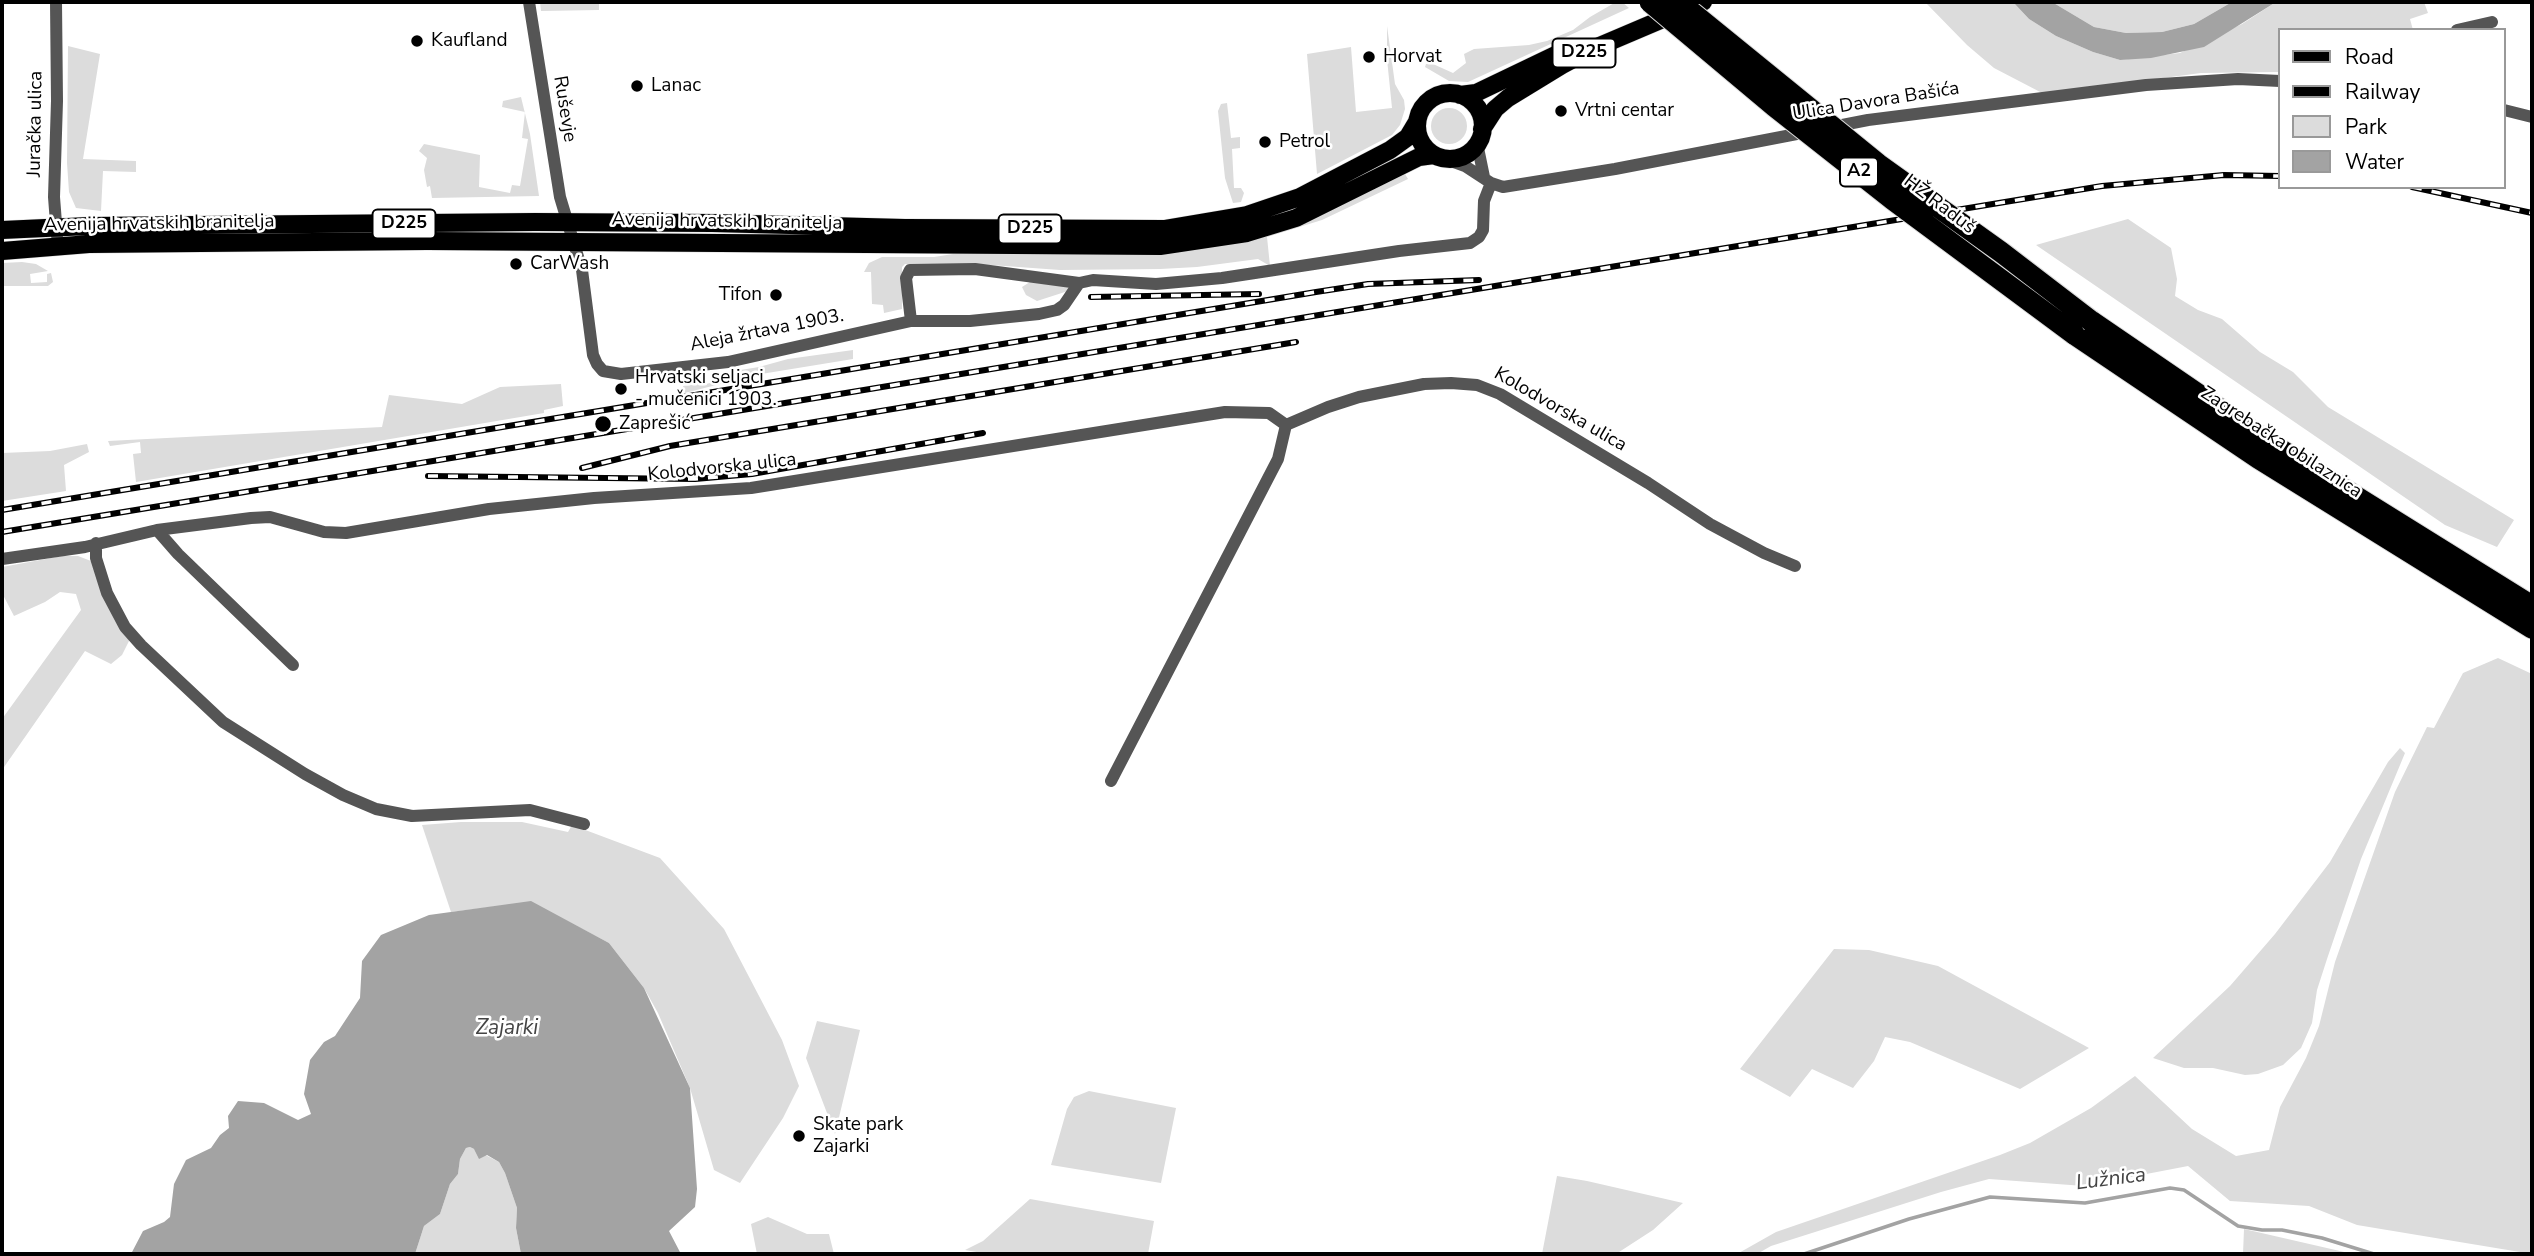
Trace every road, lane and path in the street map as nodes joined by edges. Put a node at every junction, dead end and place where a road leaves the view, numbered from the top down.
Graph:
1 (55, 2) edge
2 (529, 2) edge
3 (1650, 2) edge
4 (1679, 2) edge
5 (1703, 2) edge
6 (2492, 22) dead end
7 (2466, 28) edge
8 (2278, 81) edge
9 (1460, 95) junction
10 (2506, 110) edge
11 (2532, 117) edge
12 (1417, 122) junction
13 (1480, 136) junction
14 (1438, 157) junction
15 (1488, 180) junction
16 (566, 222) junction
17 (56, 227) junction
18 (2, 230) edge
19 (572, 240) junction
20 (58, 246) junction
21 (2, 251) edge
22 (1079, 283) junction
23 (911, 321) junction
24 (2082, 328) junction
25 (1286, 425) junction
26 (157, 530) junction
27 (96, 543) junction
28 (2, 559) edge
29 (1795, 566) dead end
30 (2473, 581) junction
31 (2532, 606) edge
32 (2532, 628) edge
33 (293, 665) dead end
34 (1111, 781) dead end
35 (584, 824) dead end

1 - 17 street, Juračka ulica
2 - 16 street, Ruševje
3 - 24 highway, HŽ Raduš / A2, bridge
4 - 9 main road, D225
4 - 24 highway, HŽ Raduš / A2, bridge
5 - 13 main road, D225
6 - 7 street
8 - 15 street, Ulica Davora Bašića
9 - 12 main road, D225
9 - 13 main road
10 - 11 street
12 - 14 main road
12 - 16 main road, Avenija hrvatskih branitelja / D225
13 - 14 main road, D225
13 - 15 street
14 - 15 street, Ulica Davora Bašića
14 - 19 main road, Avenija hrvatskih branitelja / D225
15 - 22 street
16 - 17 main road, Avenija hrvatskih branitelja / D225
16 - 19 street, Aleja žrtava 1903.
17 - 18 main road, Avenija hrvatskih branitelja / D225
17 - 20 street, Juračka ulica
19 - 20 main road, Avenija hrvatskih branitelja / D225
19 - 23 street, Aleja žrtava 1903.
20 - 21 main road, Avenija hrvatskih branitelja / D225
22 - 23 street, Aleja žrtava 1903.
22 - 23 street
24 - 30 highway, Zagrebačka obilaznica / A2
25 - 26 street, Kolodvorska ulica
25 - 29 street, Kolodvorska ulica
25 - 34 street
26 - 27 street, Kolodvorska ulica
26 - 33 street
27 - 28 street, Kolodvorska ulica
27 - 35 street
30 - 31 highway, A2
30 - 32 highway, A2

